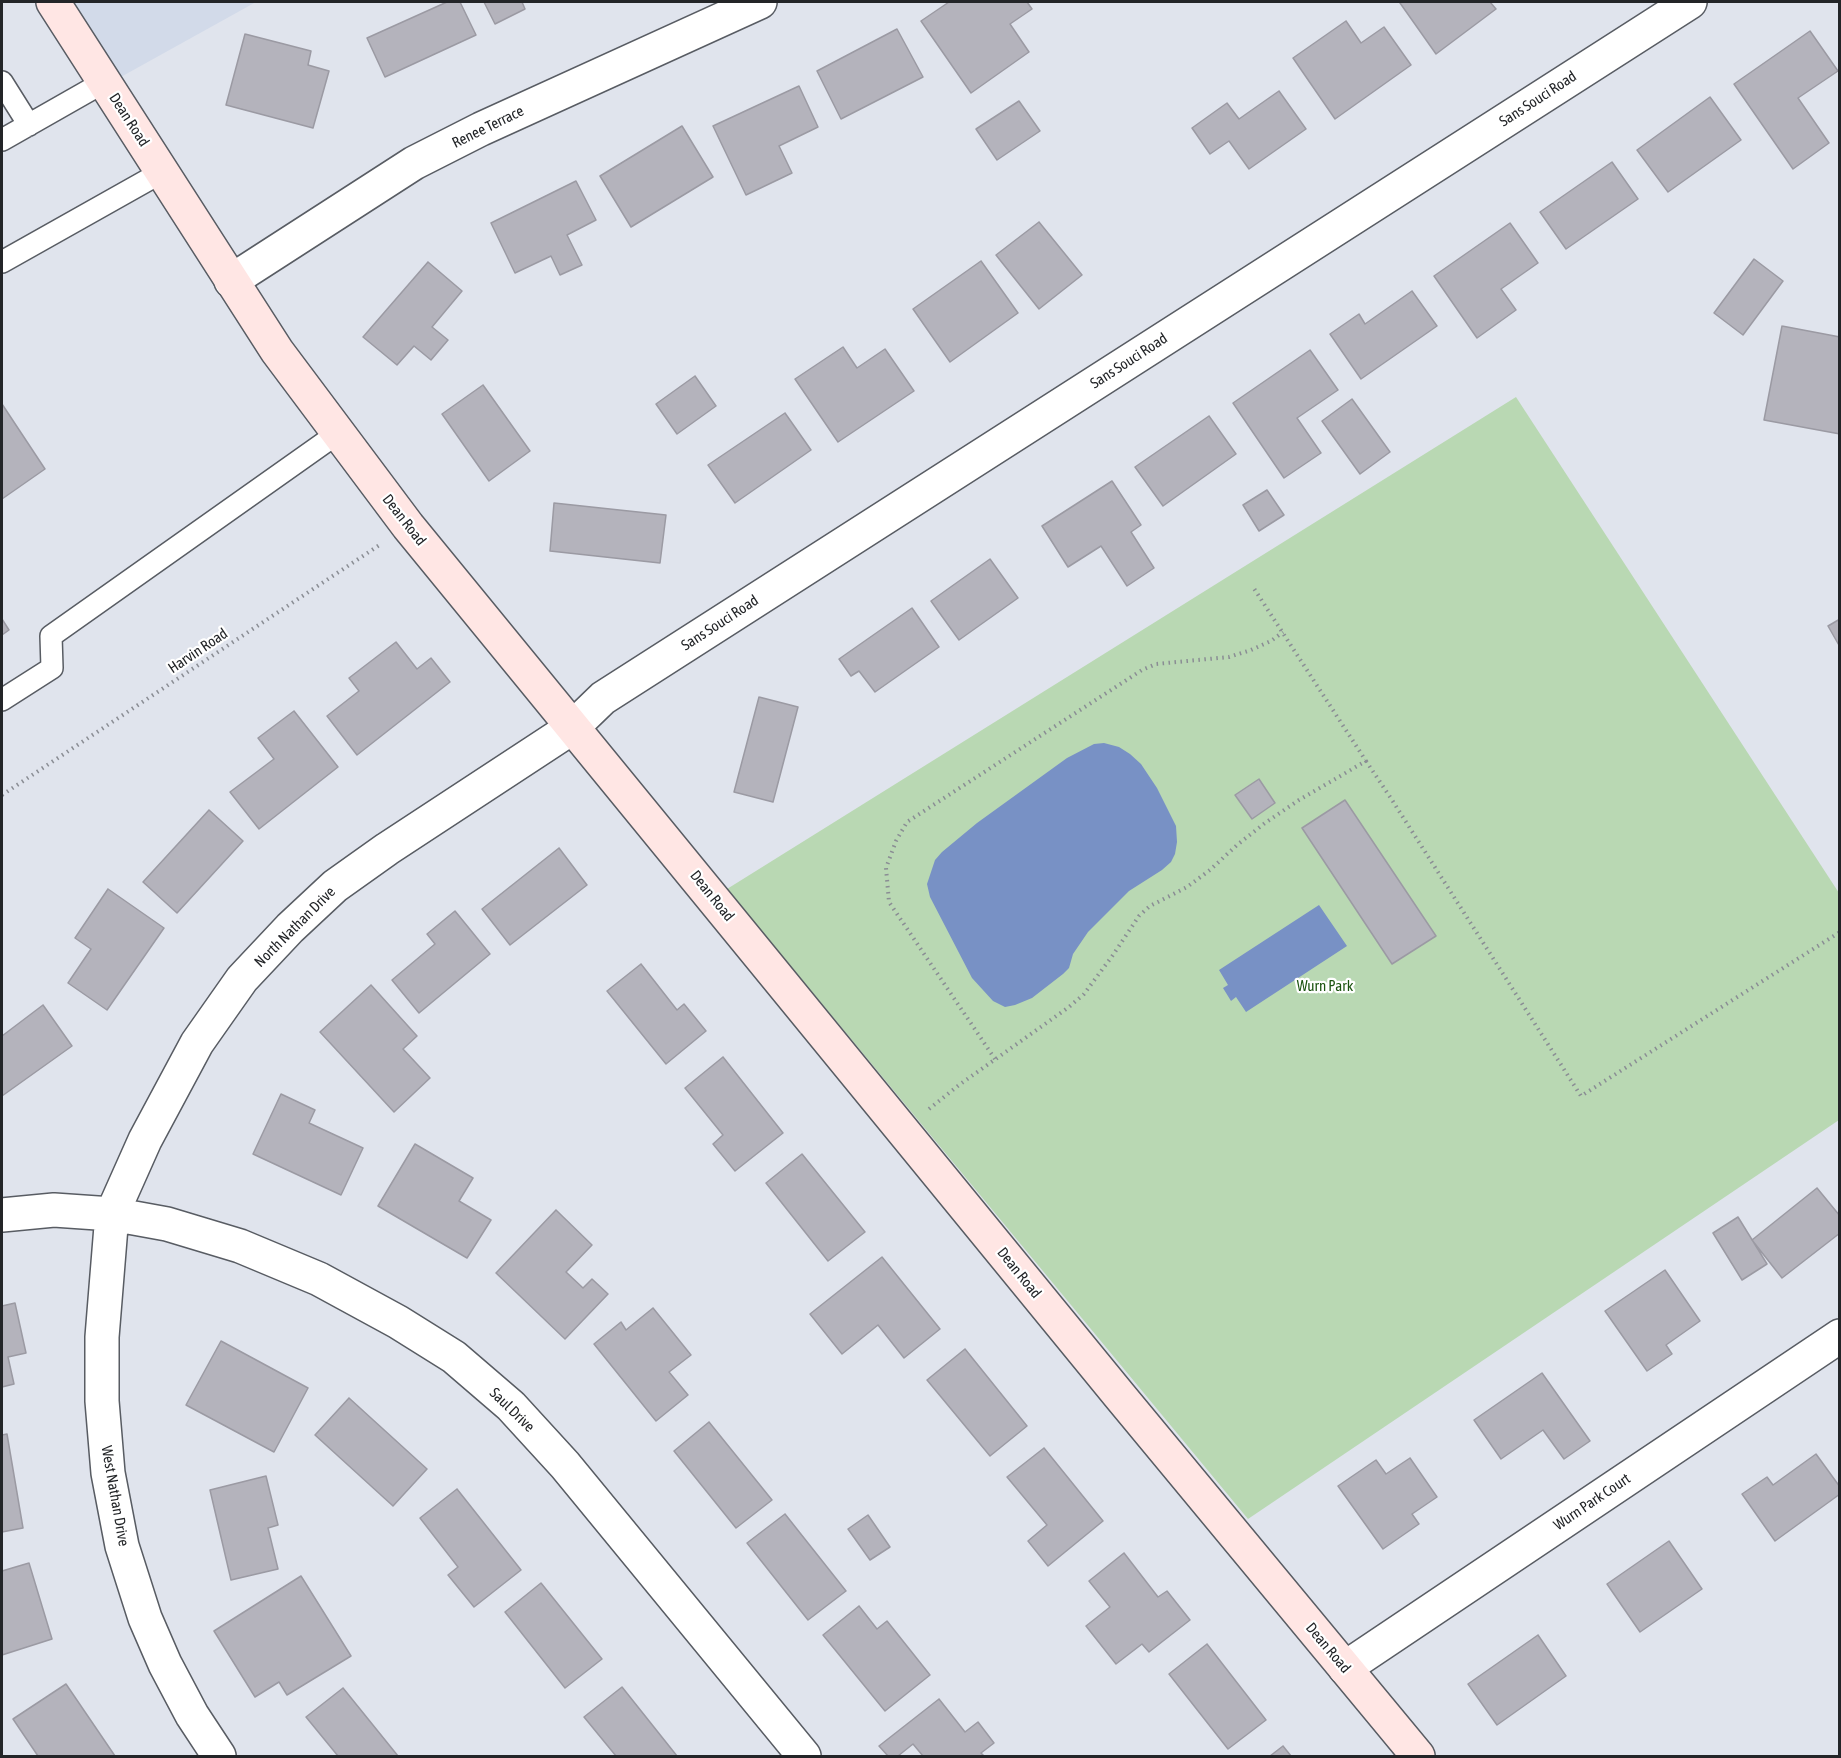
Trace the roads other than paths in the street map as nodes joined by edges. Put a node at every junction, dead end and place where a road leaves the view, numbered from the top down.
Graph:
1 (53, 2) edge
2 (760, 2) edge
3 (1689, 2) edge
4 (2, 82) edge
5 (104, 82) junction
6 (28, 125) junction
7 (2, 141) edge
8 (162, 172) junction
9 (2, 262) edge
10 (231, 281) junction
11 (338, 433) junction
12 (2, 700) edge
13 (573, 727) junction
14 (112, 1214) junction
15 (2, 1215) edge
16 (1839, 1336) edge
17 (1345, 1668) junction
18 (219, 1756) edge
19 (804, 1756) edge
20 (1418, 1756) edge

1 - 5 main road, Dean Road
2 - 10 street, Renee Terrace
3 - 13 street, Sans Souci Road
4 - 6 lane
5 - 6 lane
5 - 8 main road, Dean Road
6 - 7 lane
8 - 9 lane
8 - 10 main road, Dean Road
10 - 11 main road, Dean Road
11 - 12 lane
11 - 13 main road, Dean Road
13 - 14 street, North Nathan Drive
13 - 17 main road, Dean Road
14 - 15 street, Saul Drive
14 - 18 street, West Nathan Drive
14 - 19 street, Saul Drive
16 - 17 street, Wurn Park Court
17 - 20 main road, Dean Road

